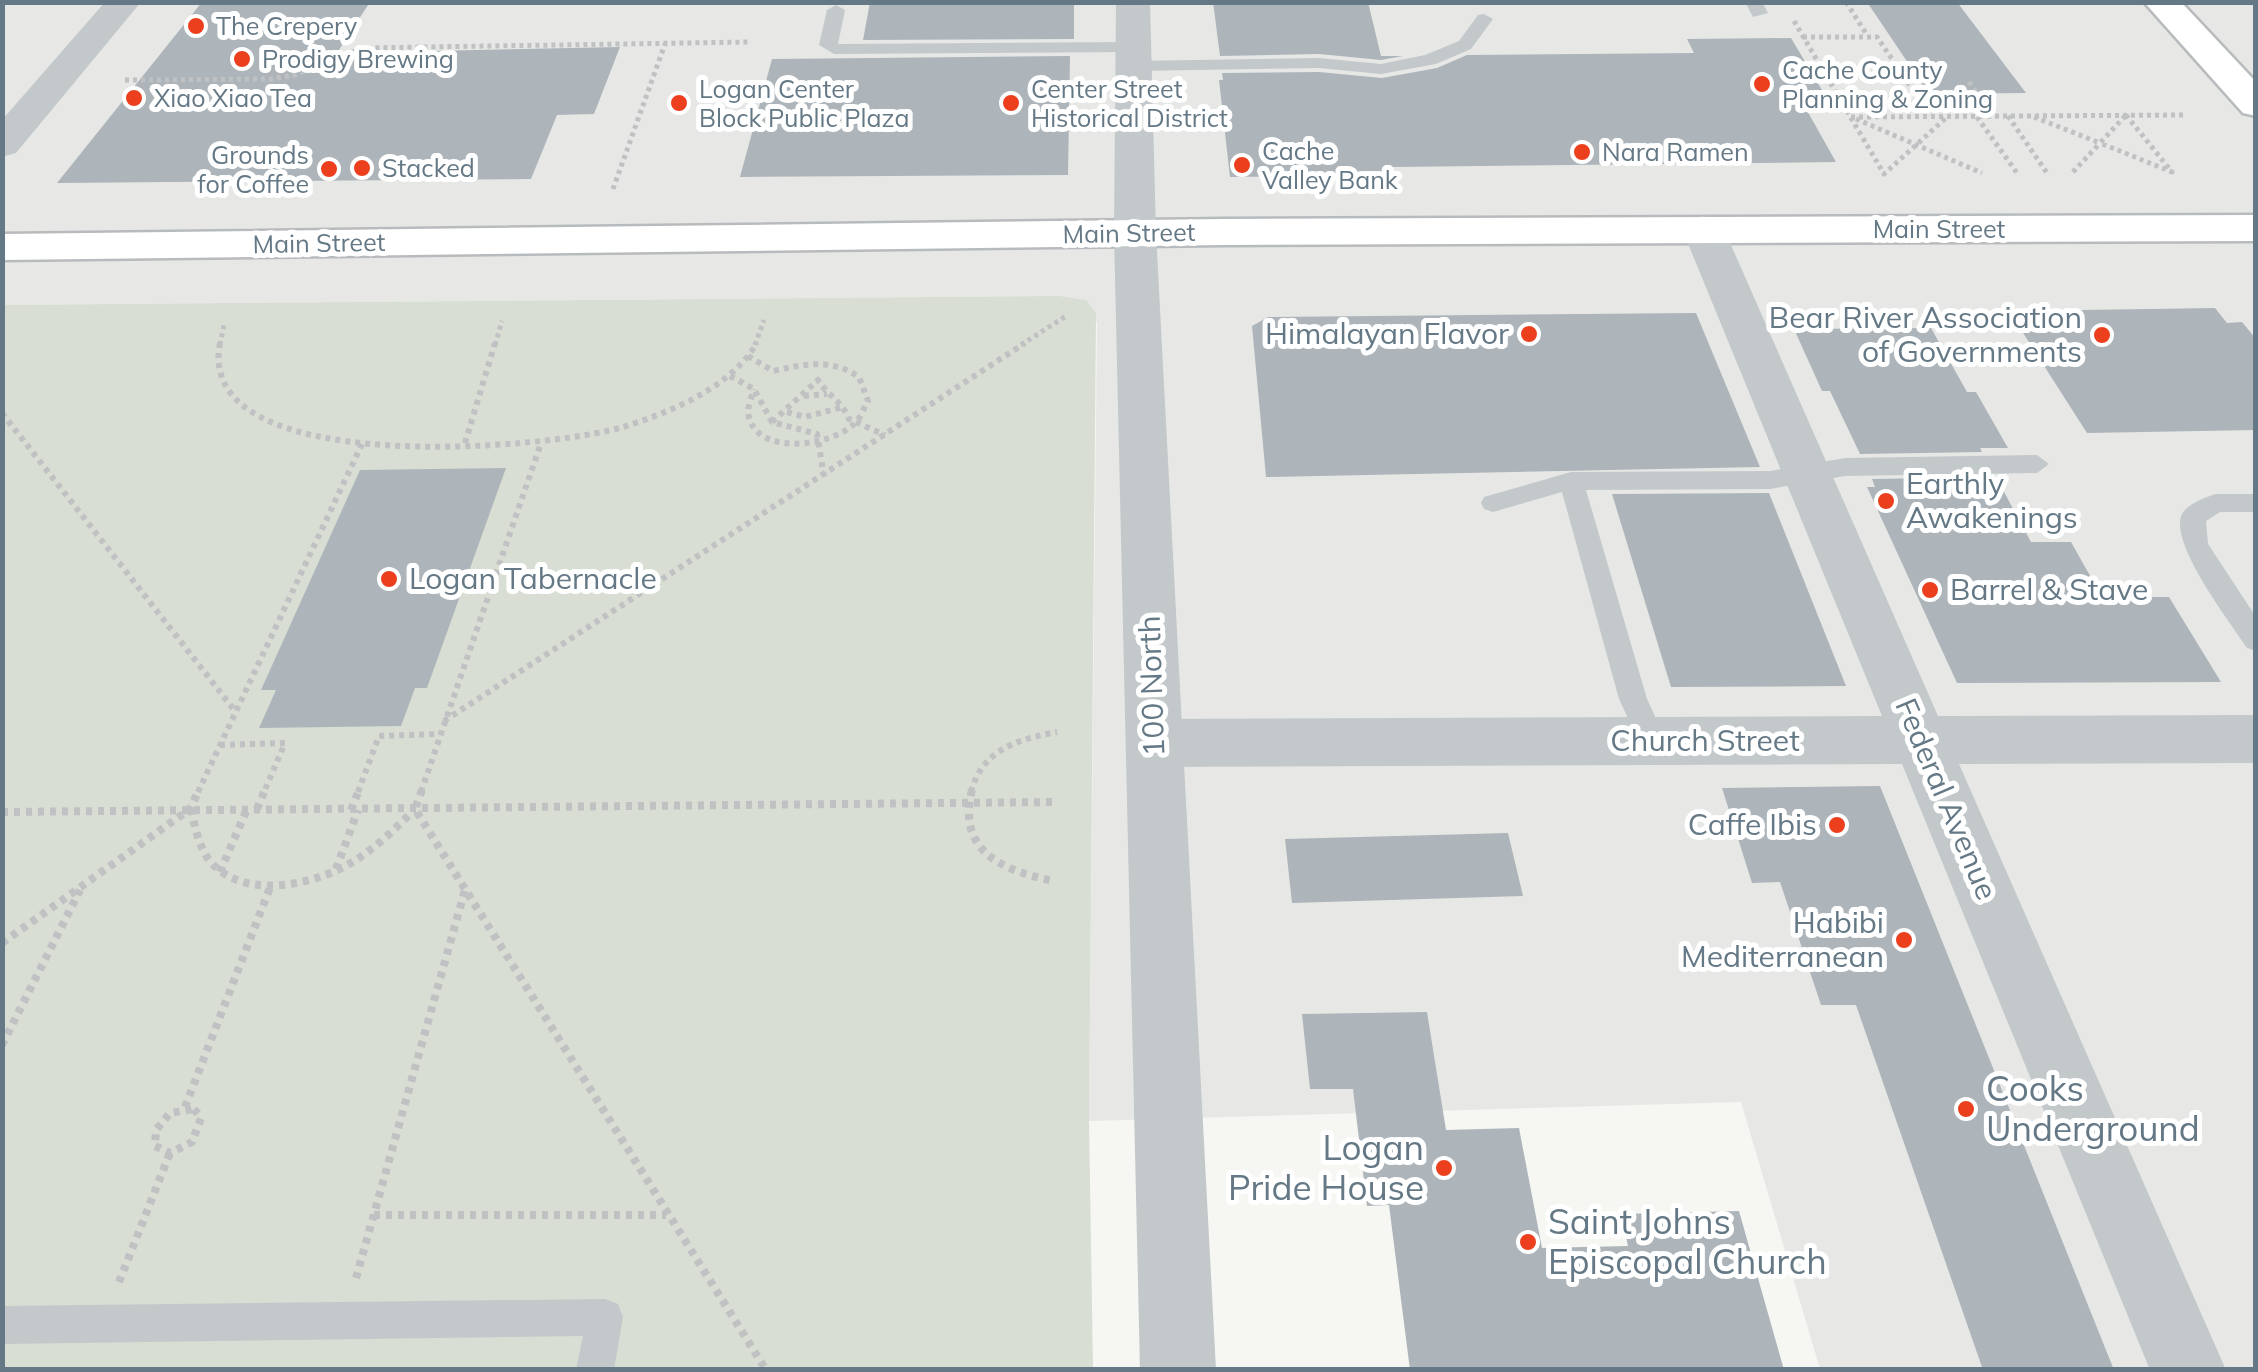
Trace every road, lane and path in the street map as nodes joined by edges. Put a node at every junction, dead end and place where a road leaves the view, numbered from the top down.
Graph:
1 (124, 2) edge
2 (1133, 2) edge
3 (1846, 2) edge
4 (2161, 2) edge
5 (836, 10) dead end
6 (1789, 14) dead end
7 (1484, 19) dead end
8 (1868, 36) junction
9 (1803, 38) junction
10 (750, 42) dead end
11 (665, 44) junction
12 (1133, 56) junction
13 (125, 80) dead end
14 (1969, 82) dead end
15 (2256, 105) edge
16 (2126, 115) junction
17 (2187, 115) dead end
18 (1931, 116) junction
19 (1948, 116) junction
20 (1977, 116) junction
21 (1992, 116) junction
22 (2008, 116) junction
23 (2032, 116) junction
24 (1850, 117) junction
25 (2101, 143) junction
26 (2, 145) edge
27 (1916, 145) junction
28 (2047, 172) dead end
29 (2073, 172) dead end
30 (2017, 173) dead end
31 (1982, 174) dead end
32 (614, 189) dead end
33 (2256, 228) edge
34 (1704, 229) junction
35 (1135, 233) junction
36 (2, 248) edge
37 (1066, 316) dead end
38 (764, 320) dead end
39 (502, 321) dead end
40 (224, 325) dead end
41 (748, 356) junction
42 (730, 376) junction
43 (754, 389) junction
44 (827, 394) junction
45 (802, 396) junction
46 (843, 406) junction
47 (787, 412) junction
48 (2, 413) edge
49 (772, 422) junction
50 (856, 424) junction
51 (886, 435) junction
52 (465, 442) junction
53 (541, 443) junction
54 (819, 443) junction
55 (362, 444) junction
56 (2038, 464) dead end
57 (1807, 472) junction
58 (824, 476) junction
59 (1571, 481) junction
60 (1493, 503) dead end
61 (2256, 503) edge
62 (2256, 640) edge
63 (236, 711) junction
64 (443, 722) junction
65 (1057, 732) dead end
66 (439, 734) junction
67 (2256, 739) edge
68 (1921, 740) junction
69 (1653, 742) junction
70 (1154, 743) junction
71 (220, 745) junction
72 (1054, 802) dead end
73 (966, 804) junction
74 (190, 809) junction
75 (252, 809) junction
76 (354, 810) junction
77 (416, 810) junction
78 (2, 812) edge
79 (336, 869) junction
80 (220, 872) junction
81 (1054, 881) dead end
82 (272, 884) junction
83 (81, 887) junction
84 (466, 889) junction
85 (2, 943) edge
86 (2, 1046) edge
87 (185, 1108) junction
88 (170, 1153) junction
89 (668, 1214) junction
90 (374, 1215) junction
91 (354, 1285) dead end
92 (2, 1325) edge
93 (102, 1326) junction
94 (595, 1370) edge
95 (766, 1370) edge
96 (1178, 1370) edge
97 (2188, 1370) edge

1 - 26 street
2 - 12 street, 100 North
3 - 8 path
4 - 15 highway
5 - 12 lane
6 - 9 path
7 - 12 lane
8 - 9 path
8 - 18 path
9 - 24 path
10 - 11 path
11 - 13 path
11 - 32 path
12 - 35 street, 100 North
14 - 21 path
16 - 17 path
16 - 23 path
16 - 25 path
16 - 25 path
18 - 19 path
18 - 24 path
19 - 20 path
19 - 27 path
20 - 21 path
20 - 30 path
21 - 22 path
22 - 23 path
22 - 28 path
23 - 25 path
24 - 27 path
24 - 27 path
25 - 29 path
27 - 31 path
33 - 34 highway, Main Street
34 - 35 highway, Main Street
34 - 57 street, Federal Avenue
35 - 36 highway, Main Street
35 - 70 street, 100 North
37 - 51 path
38 - 41 path
39 - 52 path
40 - 55 path
41 - 42 path
41 - 50 path
42 - 43 path
42 - 53 path
43 - 49 path
43 - 54 path
44 - 45 path
44 - 45 path
44 - 46 path
45 - 47 path
46 - 47 path
46 - 50 path
47 - 49 path
48 - 63 path
49 - 54 path
50 - 51 path
50 - 54 path
51 - 58 path
52 - 53 path
52 - 55 path
53 - 64 path
54 - 58 path
55 - 63 path
56 - 57 lane
57 - 59 lane
57 - 68 street, Federal Avenue
58 - 64 path
59 - 60 lane
59 - 69 lane
61 - 62 lane
63 - 71 path
64 - 66 path
65 - 73 path
66 - 76 path
66 - 77 path
67 - 68 street, Church Street
68 - 69 street, Church Street
68 - 97 street, Federal Avenue
69 - 70 street, Church Street
70 - 96 street, 100 North
71 - 74 path
71 - 75 path
72 - 73 path
73 - 77 path
73 - 81 path
74 - 75 path
74 - 78 path
74 - 80 path
74 - 83 path
75 - 76 path
75 - 80 path
76 - 77 path
76 - 79 path
77 - 79 path
77 - 84 path
79 - 82 path
80 - 82 path
82 - 87 path
83 - 85 path
83 - 86 path
84 - 89 path
84 - 90 path
87 - 88 path
87 - 88 path
88 - 93 path
89 - 90 path
89 - 95 path
90 - 91 path
92 - 93 lane
93 - 94 lane

